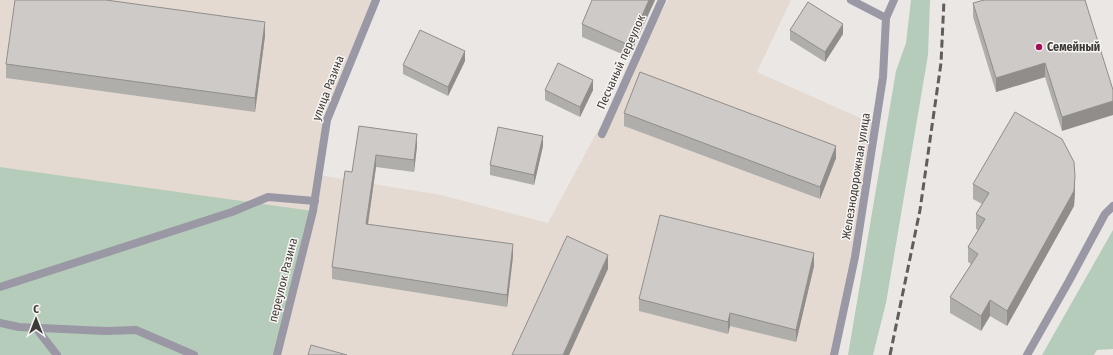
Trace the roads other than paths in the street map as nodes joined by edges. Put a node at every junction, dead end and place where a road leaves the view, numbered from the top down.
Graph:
1 (376, 0) edge
2 (662, 0) edge
3 (851, 0) edge
4 (894, 0) edge
5 (886, 18) junction
6 (602, 134) dead end
7 (314, 201) junction
8 (1113, 206) edge
9 (313, 212) joint
10 (0, 287) edge
11 (0, 323) edge
12 (36, 328) junction
13 (57, 355) edge
14 (194, 355) edge
15 (277, 355) edge
16 (834, 355) edge
17 (1027, 355) edge

1 - 7 street, улица Разина
2 - 6 street, Песчаный переулок
3 - 5 street
4 - 5 street, Железнодорожная улица
5 - 16 street, Железнодорожная улица
7 - 9 street, улица Разина
7 - 10 street
8 - 17 street
9 - 15 street, переулок Разина
11 - 12 street
12 - 13 street
12 - 14 street

